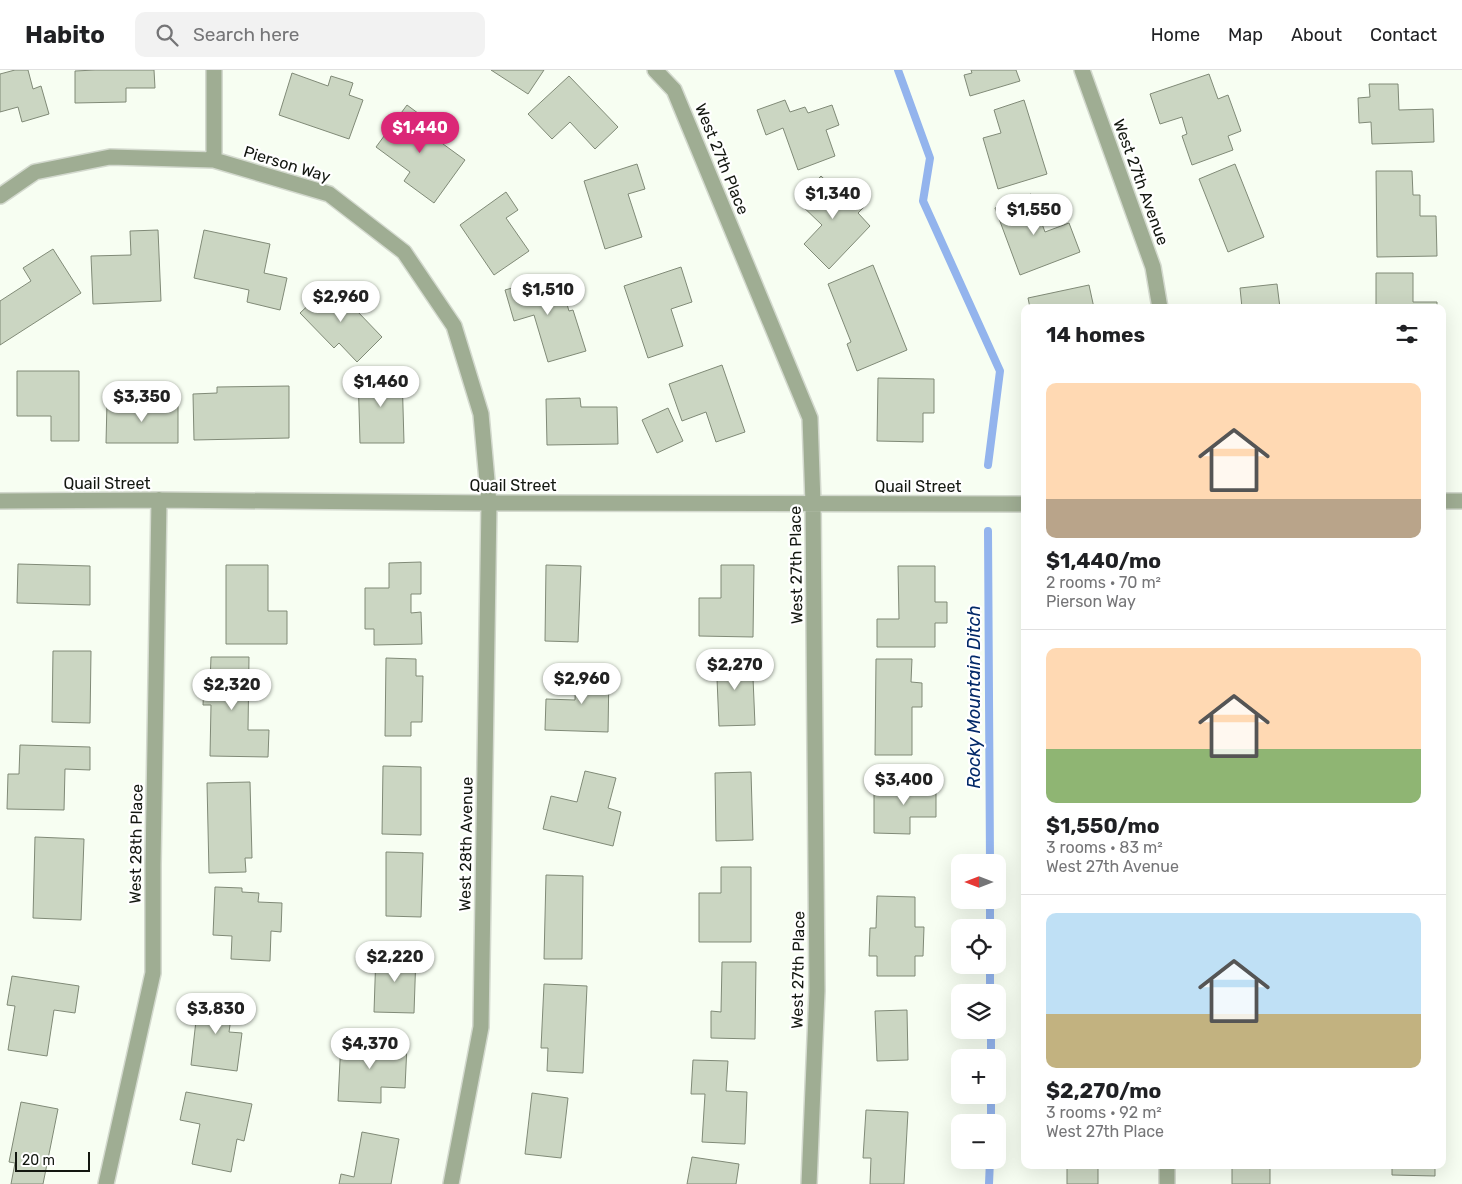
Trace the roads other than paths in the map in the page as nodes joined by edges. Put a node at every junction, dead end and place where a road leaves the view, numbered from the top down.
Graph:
1 (214, 70) edge
2 (655, 70) edge
3 (1082, 70) edge
4 (214, 160) junction
5 (0, 196) edge
6 (1159, 304) edge
7 (159, 500) junction
8 (0, 501) edge
9 (1446, 501) edge
10 (1462, 501) edge
11 (488, 503) junction
12 (813, 503) junction
13 (1021, 504) edge
14 (1167, 1169) edge
15 (106, 1184) edge
16 (451, 1184) edge
17 (809, 1184) edge
18 (1167, 1184) edge

1 - 4 street
2 - 12 street, West 27th Place
3 - 6 street, West 27th Avenue
4 - 5 street, Pierson Way
4 - 11 street, Pierson Way
7 - 8 street, Quail Street
7 - 11 street, Quail Street
7 - 15 street, West 28th Place
9 - 10 street
11 - 12 street, Quail Street
11 - 16 street, West 28th Avenue
12 - 13 street, Quail Street
12 - 17 street, West 27th Place
14 - 18 street

